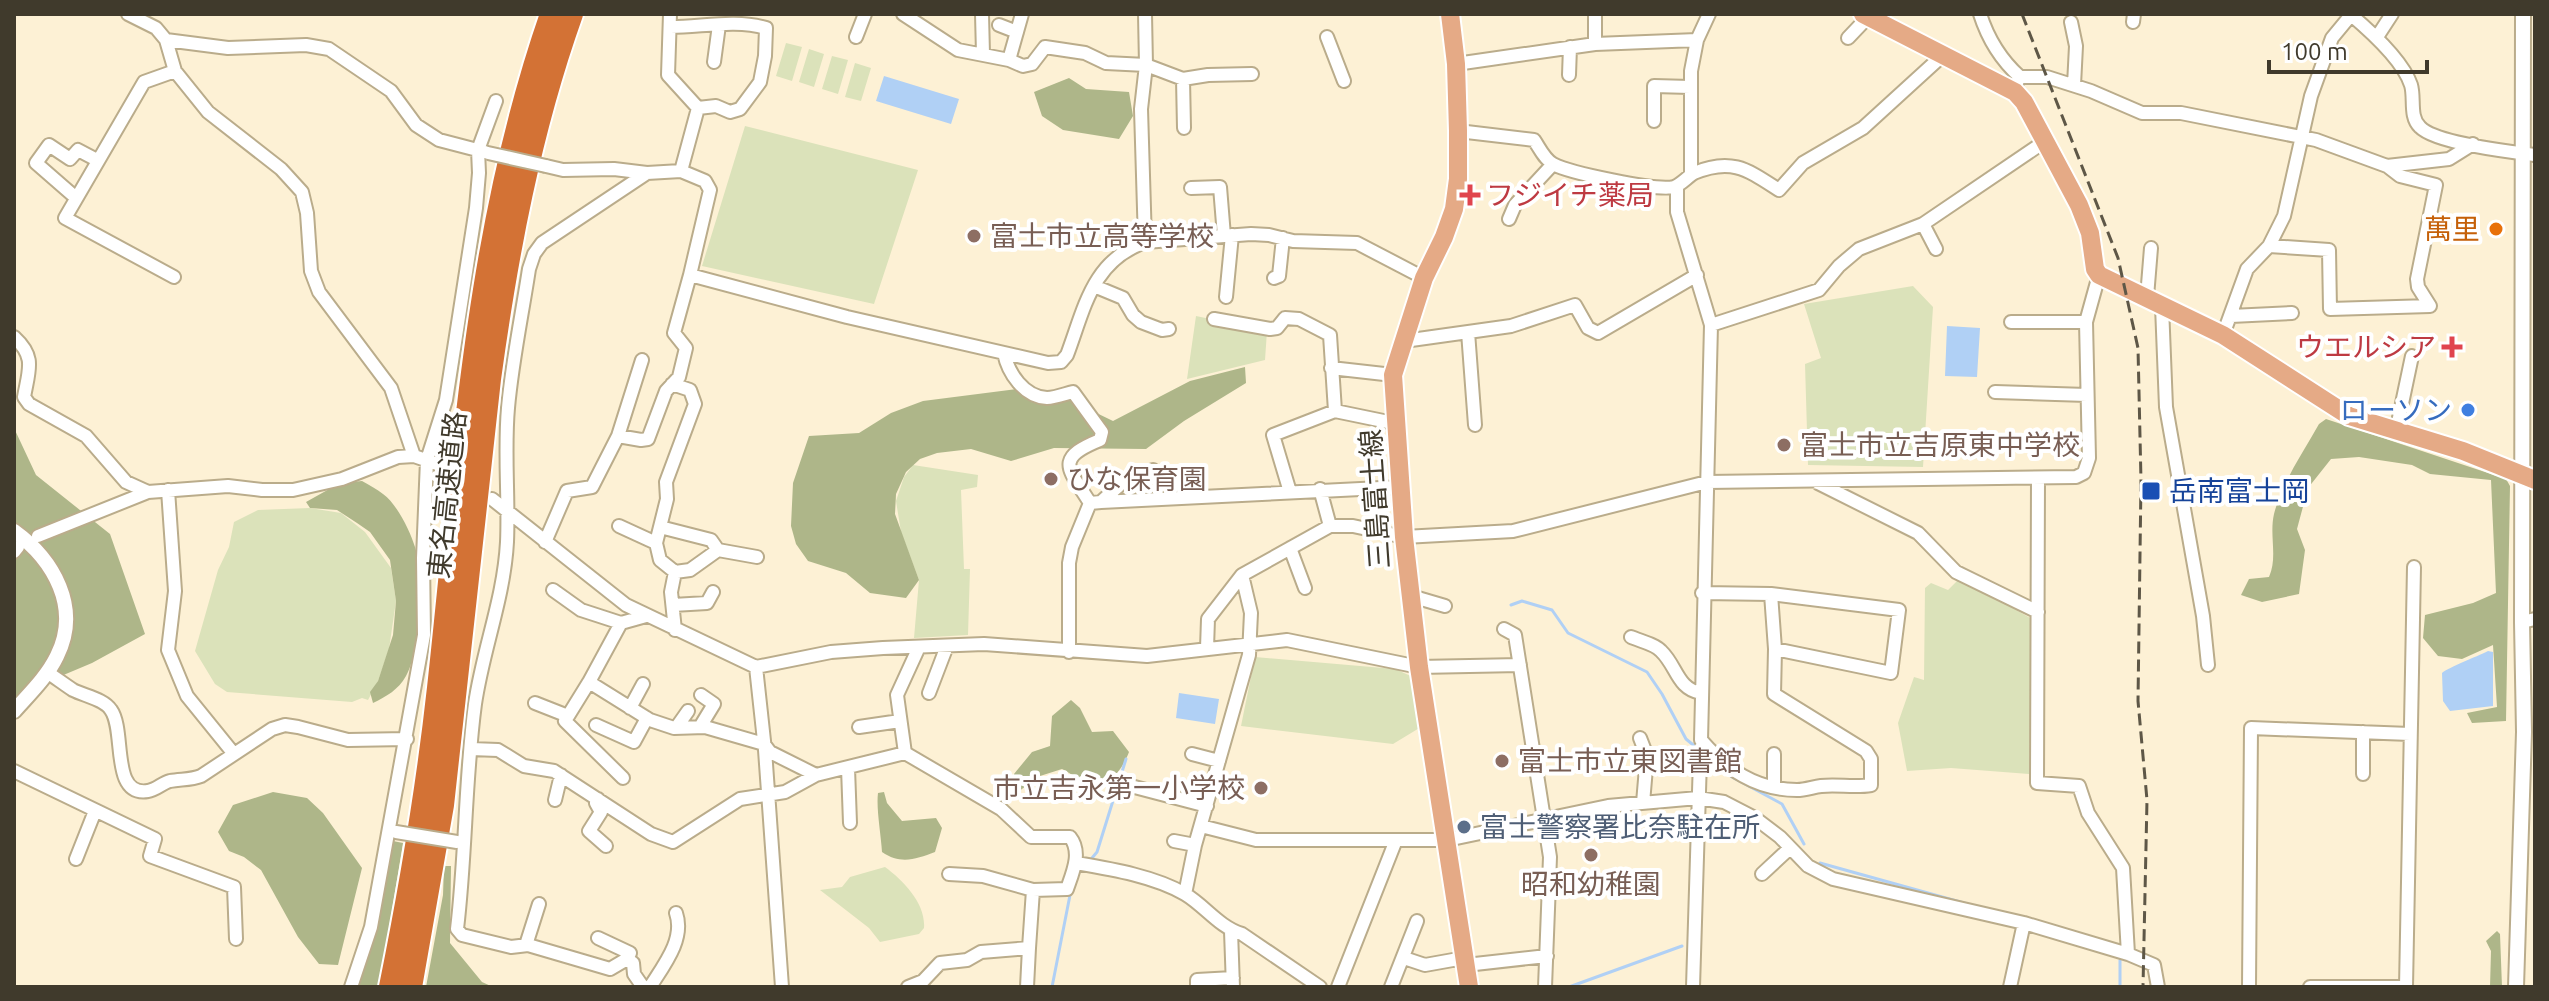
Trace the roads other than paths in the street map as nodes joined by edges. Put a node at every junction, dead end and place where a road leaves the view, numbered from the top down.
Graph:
1 (128, 14) edge
2 (551, 14) edge
3 (572, 14) edge
4 (865, 14) edge
5 (903, 14) edge
6 (982, 14) edge
7 (1022, 14) edge
8 (1145, 14) edge
9 (1450, 14) edge
10 (1595, 14) edge
11 (1709, 14) edge
12 (1981, 14) edge
13 (2351, 14) edge
14 (2392, 14) edge
15 (2523, 14) edge
16 (1866, 15) edge
17 (670, 21) edge
18 (2071, 22) dead end
19 (719, 25) junction
20 (999, 25) dead end
21 (1017, 32) junction
22 (856, 37) dead end
23 (1327, 37) dead end
24 (2377, 37) junction
25 (1848, 38) dead end
26 (166, 40) junction
27 (1697, 40) junction
28 (1595, 44) junction
29 (550, 46) junction
30 (1570, 47) junction
31 (983, 54) junction
32 (1942, 56) junction
33 (1009, 60) junction
34 (714, 62) dead end
35 (1456, 64) junction
36 (1146, 65) junction
37 (175, 71) junction
38 (1252, 74) dead end
39 (1569, 75) dead end
40 (1183, 79) junction
41 (1344, 81) dead end
42 (2016, 84) junction
43 (2074, 85) junction
44 (1690, 87) junction
45 (496, 101) dead end
46 (698, 108) junction
47 (1654, 121) dead end
48 (1184, 128) dead end
49 (1458, 131) junction
50 (2302, 137) junction
51 (2044, 142) junction
52 (2473, 144) junction
53 (483, 151) junction
54 (2529, 154) edge
55 (97, 160) junction
56 (1553, 164) junction
57 (2387, 166) junction
58 (681, 171) junction
59 (647, 173) junction
60 (1691, 174) junction
61 (1677, 186) junction
62 (1191, 188) dead end
63 (75, 197) junction
64 (1509, 219) dead end
65 (1923, 224) junction
66 (1228, 236) junction
67 (1283, 238) junction
68 (1145, 242) junction
69 (2269, 246) junction
70 (2151, 248) dead end
71 (1936, 249) dead end
72 (690, 275) junction
73 (1697, 275) junction
74 (2099, 275) junction
75 (174, 277) dead end
76 (1274, 278) dead end
77 (1424, 278) junction
78 (1094, 286) junction
79 (1226, 297) dead end
80 (2154, 302) junction
81 (2292, 313) dead end
82 (2231, 316) junction
83 (1214, 319) dead end
84 (2011, 322) dead end
85 (2086, 322) junction
86 (1711, 325) junction
87 (1169, 329) dead end
88 (1468, 332) junction
89 (2223, 335) junction
90 (14, 337) edge
91 (1404, 341) junction
92 (1004, 353) junction
93 (2412, 356) dead end
94 (642, 360) dead end
95 (1331, 368) junction
96 (1393, 375) junction
97 (672, 384) junction
98 (1995, 392) dead end
99 (2087, 395) junction
100 (1335, 411) junction
101 (1398, 424) junction
102 (1475, 425) dead end
103 (2396, 432) junction
104 (618, 436) junction
105 (414, 456) junction
106 (427, 460) junction
107 (446, 467) dead end
108 (1153, 470) dead end
109 (2038, 478) junction
110 (2529, 478) edge
111 (1815, 481) junction
112 (1707, 482) junction
113 (1401, 487) junction
114 (1320, 489) junction
115 (168, 490) junction
116 (148, 492) junction
117 (1290, 492) junction
118 (492, 499) dead end
119 (1096, 502) junction
120 (507, 509) junction
121 (619, 526) dead end
122 (1330, 526) junction
123 (660, 527) junction
124 (14, 531) edge
125 (38, 536) dead end
126 (1404, 537) junction
127 (545, 542) junction
128 (656, 543) junction
129 (1290, 548) junction
130 (718, 550) junction
131 (757, 557) dead end
132 (2414, 567) dead end
133 (675, 572) junction
134 (1242, 575) junction
135 (1305, 588) dead end
136 (553, 590) dead end
137 (713, 592) dead end
138 (1702, 593) junction
139 (1771, 594) junction
140 (1411, 596) junction
141 (673, 605) junction
142 (1445, 606) dead end
143 (2038, 612) junction
144 (646, 616) junction
145 (2528, 620) edge
146 (621, 623) junction
147 (1504, 629) dead end
148 (675, 630) junction
149 (1631, 637) dead end
150 (1250, 643) junction
151 (947, 646) junction
152 (919, 647) junction
153 (1207, 648) junction
154 (1775, 649) junction
155 (1069, 652) junction
156 (1520, 665) junction
157 (2208, 665) dead end
158 (756, 667) junction
159 (1419, 667) junction
160 (47, 672) junction
161 (589, 682) junction
162 (643, 684) dead end
163 (929, 693) dead end
164 (1701, 693) junction
165 (701, 695) dead end
166 (535, 703) dead end
167 (630, 708) junction
168 (14, 711) edge
169 (688, 711) dead end
170 (568, 716) junction
171 (647, 718) junction
172 (900, 721) junction
173 (596, 725) dead end
174 (700, 727) junction
175 (859, 727) dead end
176 (676, 728) junction
177 (2363, 732) junction
178 (2410, 734) junction
179 (1640, 738) dead end
180 (407, 739) junction
181 (764, 744) junction
182 (471, 749) junction
183 (905, 753) junction
184 (234, 754) junction
185 (1192, 754) dead end
186 (1774, 754) dead end
187 (1700, 759) dead end
188 (1219, 761) junction
189 (848, 768) junction
190 (14, 771) edge
191 (2363, 774) dead end
192 (561, 775) junction
193 (816, 775) junction
194 (623, 778) dead end
195 (1123, 784) dead end
196 (1774, 787) junction
197 (767, 796) junction
198 (1698, 798) junction
199 (598, 799) junction
200 (555, 800) dead end
201 (1643, 803) junction
202 (1207, 806) junction
203 (95, 811) junction
204 (1543, 818) junction
205 (850, 823) dead end
206 (1201, 826) junction
207 (393, 832) junction
208 (1396, 840) junction
209 (1447, 840) junction
210 (1174, 841) dead end
211 (460, 842) junction
212 (1195, 845) junction
213 (606, 846) dead end
214 (1790, 848) junction
215 (76, 859) dead end
216 (1084, 865) junction
217 (949, 874) dead end
218 (1762, 874) dead end
219 (1033, 890) junction
220 (1185, 894) junction
221 (539, 904) dead end
222 (676, 913) dead end
223 (1417, 921) dead end
224 (2024, 923) junction
225 (1231, 931) junction
226 (598, 938) dead end
227 (236, 939) dead end
228 (526, 945) junction
229 (1029, 948) junction
230 (2128, 954) junction
231 (1547, 956) junction
232 (1404, 958) junction
233 (627, 959) junction
234 (1465, 962) junction
235 (1233, 983) edge
236 (351, 987) edge
237 (390, 987) edge
238 (411, 987) edge
239 (643, 987) edge
240 (650, 987) edge
241 (782, 987) edge
242 (908, 987) edge
243 (1027, 987) edge
244 (1197, 987) edge
245 (1320, 987) edge
246 (1338, 987) edge
247 (1391, 987) edge
248 (1469, 987) edge
249 (1545, 987) edge
250 (1693, 987) edge
251 (2010, 987) edge
252 (2158, 987) edge
253 (2249, 987) edge
254 (2310, 987) edge
255 (2406, 987) edge
256 (2516, 987) edge

1 - 26 street
2 - 29 highway, 東名高速道路
3 - 29 highway, 東名高速道路
4 - 22 street
5 - 31 street
6 - 31 street
7 - 21 street
8 - 36 street
9 - 35 main road, 三島富士線
10 - 28 street
11 - 27 street
12 - 42 street
13 - 24 street
13 - 50 street
14 - 24 street
15 - 54 street
16 - 25 street
16 - 32 main road
17 - 19 street
17 - 46 street
18 - 43 street
19 - 34 street
19 - 46 street
20 - 21 street
21 - 33 street
23 - 41 street
24 - 52 street
26 - 37 street
26 - 53 street
27 - 28 street
27 - 44 street
28 - 30 street
29 - 237 highway, 東名高速道路
29 - 238 highway, 東名高速道路
30 - 35 street
30 - 39 street
31 - 33 street
32 - 42 main road
32 - 60 street
33 - 36 street
35 - 49 main road, 三島富士線
36 - 40 street
36 - 68 street
37 - 55 street
37 - 105 street
38 - 40 street
40 - 48 street
42 - 43 street
42 - 51 main road
43 - 50 street
44 - 47 street
44 - 60 street
45 - 53 street
46 - 58 street
49 - 56 street
49 - 77 main road, 三島富士線
50 - 57 street
50 - 69 street
51 - 65 street
51 - 74 main road
52 - 54 street
52 - 57 street
53 - 59 street, bridge
53 - 106 street
54 - 110 street
55 - 63 street
55 - 63 street
56 - 61 street
56 - 64 street
57 - 69 street
58 - 59 street
58 - 72 street
59 - 120 street
60 - 61 street
61 - 73 street
62 - 66 street
63 - 75 street
65 - 71 street
65 - 86 street
66 - 67 street
66 - 68 street
66 - 79 street
67 - 76 street
67 - 77 street
68 - 78 street
69 - 82 street
70 - 80 street
72 - 92 street
72 - 97 street
73 - 86 street
73 - 88 street
74 - 80 main road
74 - 85 street
77 - 91 main road, 三島富士線
78 - 87 street
78 - 92 street
80 - 89 main road
80 - 157 street
81 - 82 street
82 - 89 street
83 - 95 street
84 - 85 street
85 - 99 street
86 - 112 street
88 - 91 street
88 - 102 street
89 - 103 main road
90 - 116 street
91 - 96 main road, 三島富士線
92 - 119 street
93 - 103 street
94 - 104 street
95 - 96 street
95 - 100 street
96 - 101 main road, 三島富士線
97 - 104 street
97 - 123 street
98 - 99 street
99 - 109 street
100 - 101 street
100 - 117 street
101 - 113 main road, 三島富士線
103 - 110 main road
104 - 127 street
105 - 106 street
105 - 115 street
106 - 107 street
106 - 180 street
108 - 119 street
109 - 111 street
109 - 143 street
110 - 145 street
111 - 112 street
111 - 143 street
112 - 126 street
112 - 138 street
113 - 114 street
113 - 126 main road, 三島富士線
114 - 117 street
114 - 122 street
115 - 116 street
115 - 184 street
116 - 125 street
117 - 119 street
118 - 120 street
119 - 155 street
120 - 127 street
120 - 182 street
121 - 128 street
122 - 126 street
122 - 129 street
123 - 128 street
123 - 130 street
124 - 160 street
126 - 140 main road, 三島富士線
127 - 144 street
128 - 133 street
129 - 134 street
129 - 135 street
130 - 131 street
130 - 133 street
132 - 178 street
133 - 141 street
134 - 150 street
134 - 153 street
136 - 146 street
137 - 141 street
138 - 139 street
138 - 164 street
139 - 154 street
139 - 154 street
140 - 142 street
140 - 159 main road, 三島富士線
141 - 148 street
143 - 230 street
144 - 146 street
144 - 148 street
145 - 256 street
146 - 161 street
147 - 156 street
148 - 158 street
149 - 164 street
150 - 153 street
150 - 159 street
150 - 188 street
151 - 152 street
151 - 155 street
151 - 163 street
152 - 158 street
152 - 172 street
153 - 155 street
154 - 196 street
156 - 159 street
156 - 204 street
158 - 181 street
159 - 209 main road, 三島富士線
160 - 168 street
160 - 184 street
161 - 167 street
161 - 170 street
162 - 167 street
164 - 196 street
165 - 174 street
166 - 170 street
167 - 171 street
169 - 176 street
170 - 194 street
171 - 173 street
171 - 176 street
172 - 175 street
172 - 183 street
174 - 176 street
174 - 181 street
177 - 178 street
177 - 191 street
177 - 253 street
178 - 255 street
179 - 201 street
180 - 184 street
180 - 207 street
181 - 193 street
181 - 197 street
182 - 192 street
182 - 211 street
183 - 189 street
183 - 216 street
185 - 188 street
186 - 196 street
187 - 198 street
188 - 202 street
189 - 193 street
189 - 205 street
190 - 203 street
192 - 199 street
192 - 200 street
193 - 197 street
195 - 202 street
197 - 199 street
197 - 241 street
198 - 201 street
198 - 214 street
198 - 250 street
199 - 213 street
201 - 204 street
202 - 206 street
203 - 215 street
203 - 227 street
204 - 209 street
204 - 231 street
206 - 208 street
206 - 212 street
207 - 211 street, bridge
207 - 236 street
208 - 209 street
208 - 246 street
209 - 234 main road, 三島富士線
210 - 212 street
211 - 228 street
212 - 220 street
214 - 218 street
214 - 224 street
216 - 219 street
216 - 220 street
217 - 219 street
219 - 229 street
220 - 225 street
221 - 228 street
222 - 240 street
223 - 232 street
224 - 230 street
224 - 251 street
225 - 235 street
225 - 245 street
226 - 233 street
228 - 233 street
229 - 242 street
229 - 243 street
230 - 252 street
231 - 234 street
231 - 249 street
232 - 234 street
232 - 247 street
233 - 239 street
234 - 248 main road, 三島富士線
235 - 244 street
254 - 255 street

